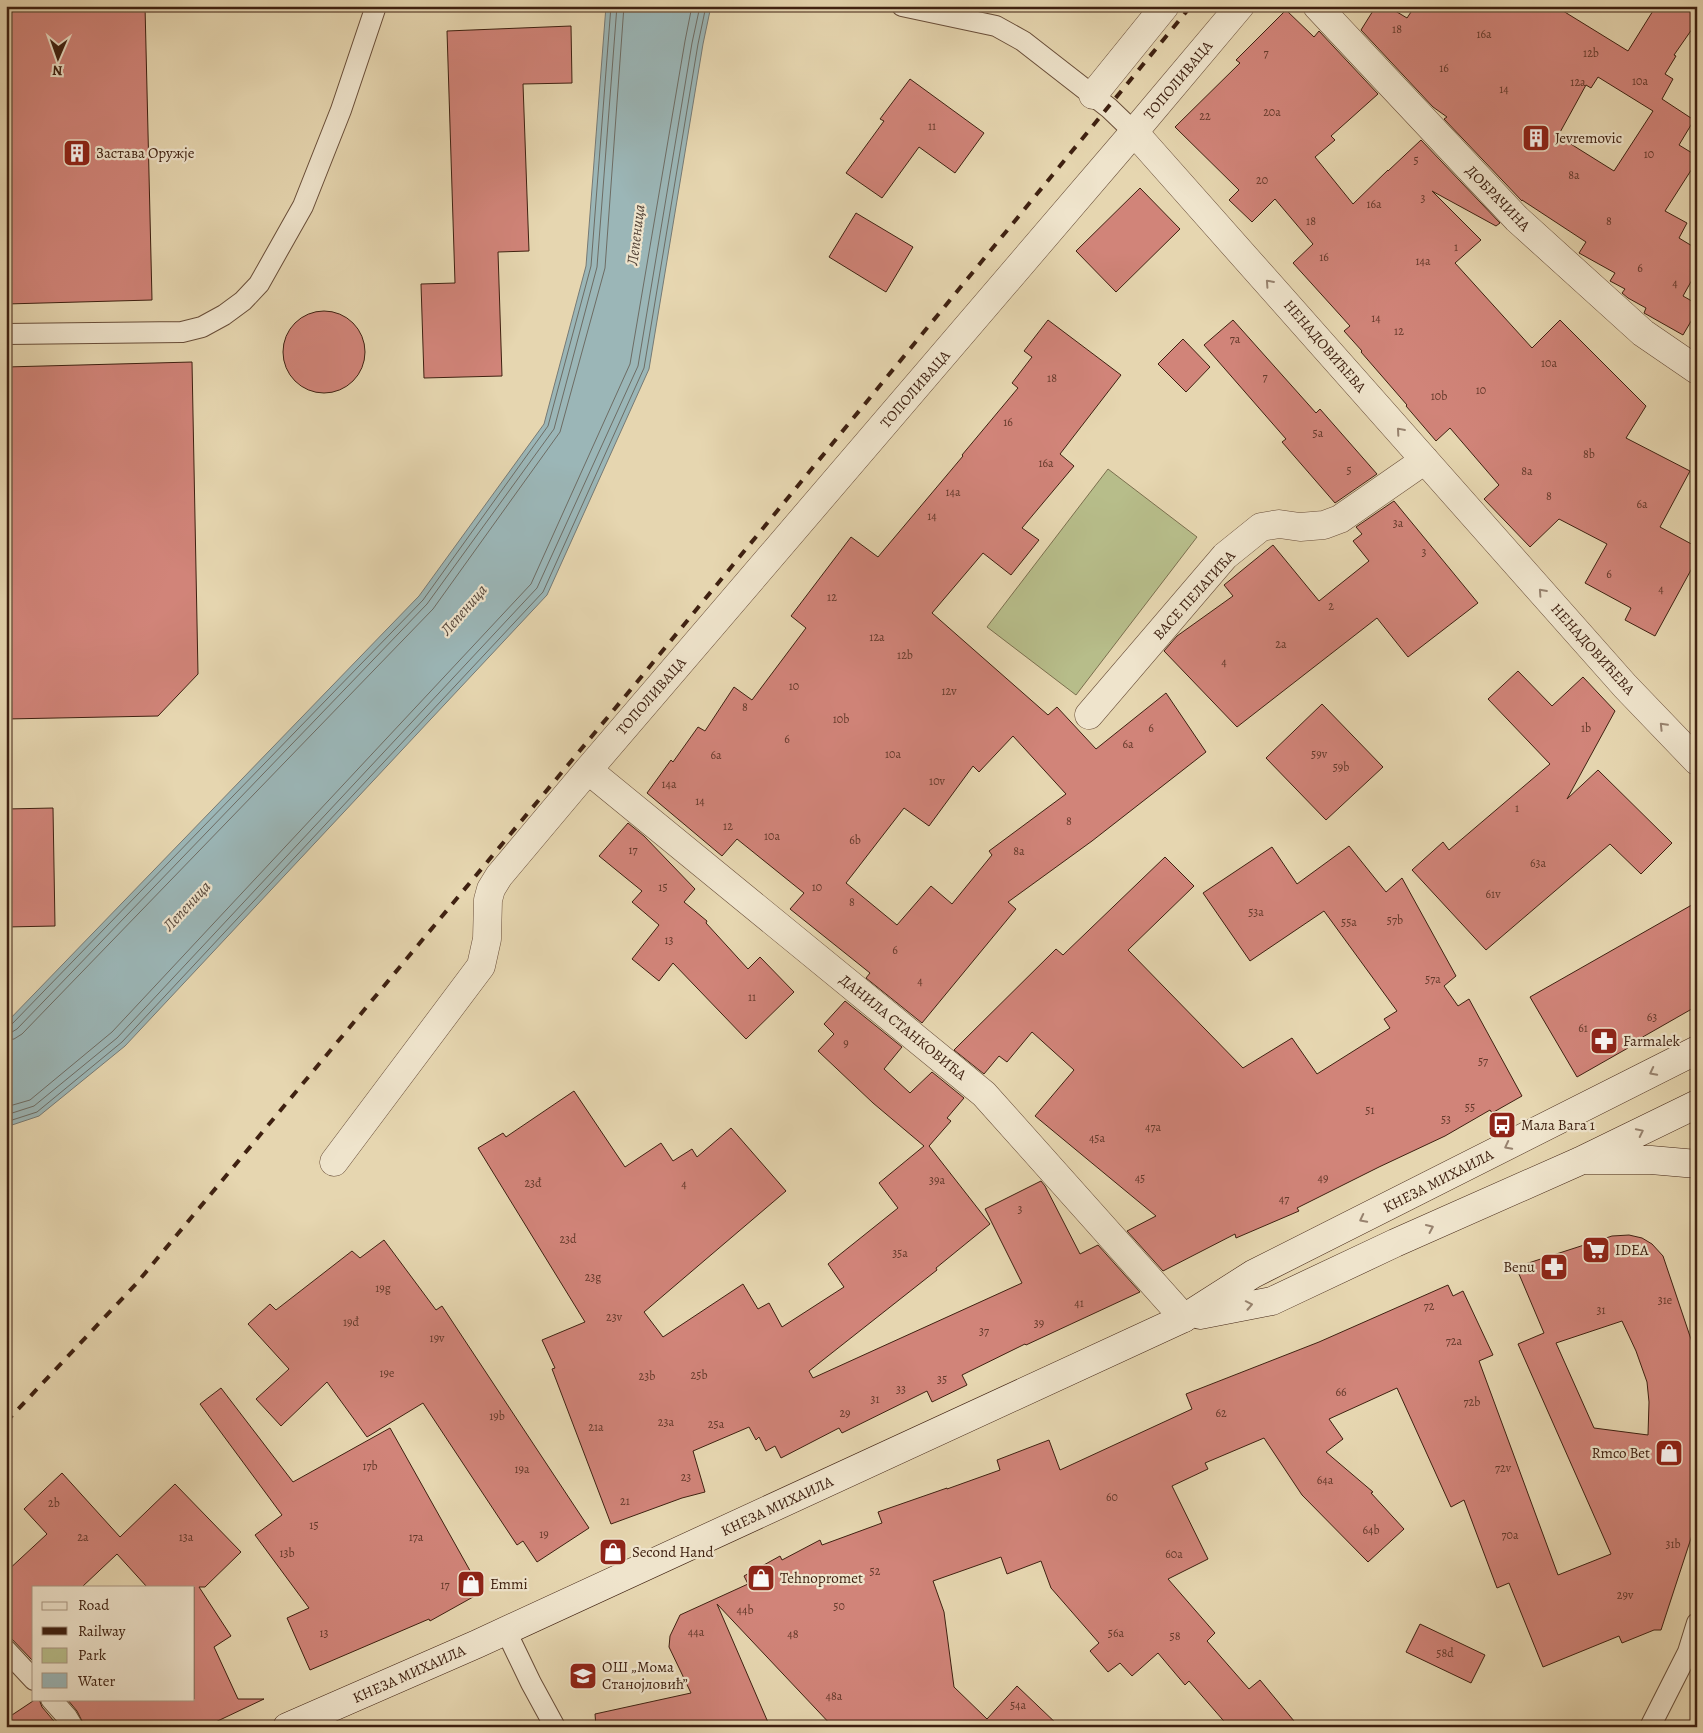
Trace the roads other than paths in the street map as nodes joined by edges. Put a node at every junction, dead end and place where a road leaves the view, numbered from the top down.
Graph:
1 (376, 6) edge
2 (902, 6) edge
3 (1165, 6) edge
4 (1240, 6) edge
5 (1317, 6) edge
6 (1093, 95) junction
7 (1134, 132) junction
8 (6, 334) edge
9 (1697, 370) edge
10 (1424, 460) junction
11 (1089, 714) dead end
12 (1697, 761) edge
13 (588, 770) junction
14 (1697, 1050) edge
15 (1697, 1104) edge
16 (1580, 1160) junction
17 (334, 1162) dead end
18 (1697, 1164) edge
19 (1184, 1318) junction
20 (1697, 1623) edge
21 (506, 1631) junction
22 (6, 1650) edge
23 (32, 1678) edge
24 (52, 1700) edge
25 (74, 1727) edge
26 (287, 1727) edge
27 (555, 1727) edge
28 (1650, 1727) edge

1 - 8 lane
2 - 6 lane, НЕНАДОВИЋЕВА
3 - 6 street
4 - 7 street, ТОПОЛИВАЦА
5 - 9 street, ДОБРАЧИНА
6 - 7 lane, НЕНАДОВИЋЕВА
10 -> 7 street, НЕНАДОВИЋЕВА
7 - 13 street, ТОПОЛИВАЦА
10 - 11 street, ВАСЕ ПЕЛАГИЋА
12 -> 10 street, НЕНАДОВИЋЕВА
13 - 17 street, ТОПОЛИВАЦА
13 - 19 street, ДАНИЛА СТАНКОВИЋА
14 -> 19 street, КНЕЗА МИХАИЛА
16 -> 15 street, КНЕЗА МИХАИЛА
16 - 18 street
19 -> 16 street, КНЕЗА МИХАИЛА
19 - 21 street, КНЕЗА МИХАИЛА
20 - 28 lane
21 - 26 street, КНЕЗА МИХАИЛА
21 - 27 lane
22 - 23 lane
24 - 25 lane

